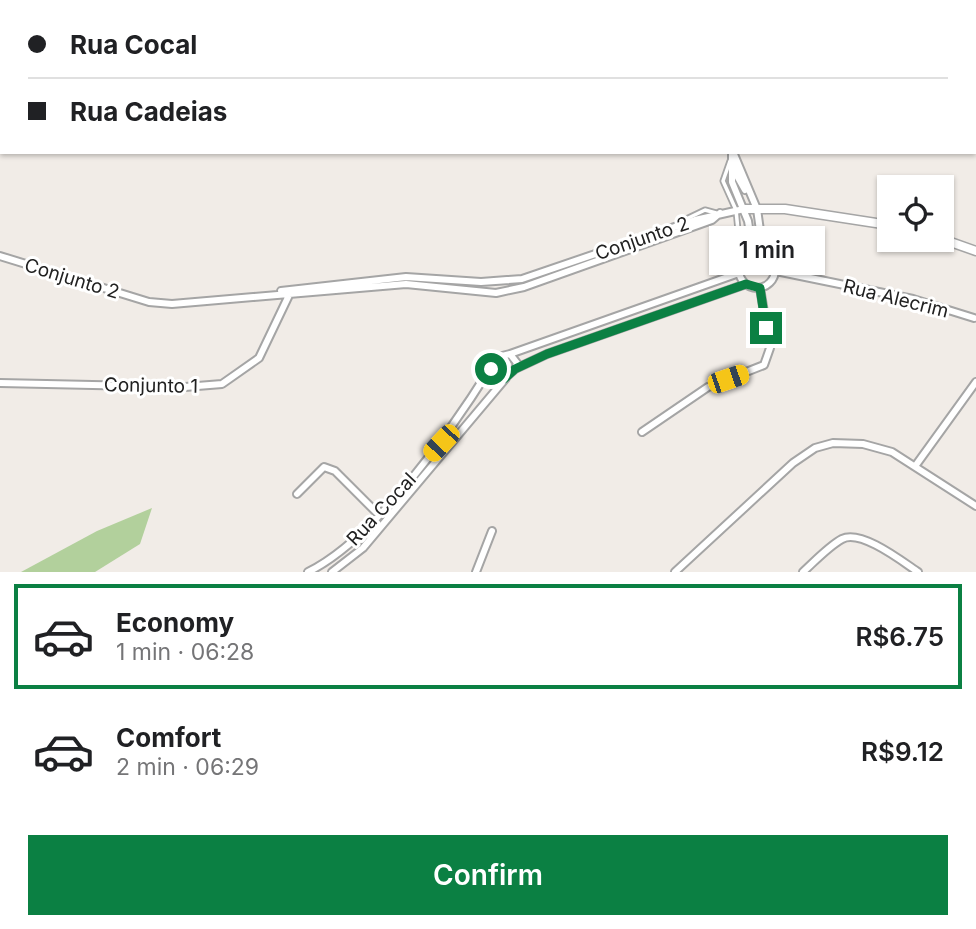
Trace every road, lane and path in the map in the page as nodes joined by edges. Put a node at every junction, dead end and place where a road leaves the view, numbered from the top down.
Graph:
1 (733, 155) edge
2 (740, 209) junction
3 (757, 209) junction
4 (877, 223) edge
5 (954, 243) edge
6 (976, 251) edge
7 (753, 252) junction
8 (763, 252) junction
9 (0, 256) edge
10 (741, 261) junction
11 (776, 271) junction
12 (739, 273) junction
13 (406, 280) junction
14 (535, 280) junction
15 (746, 284) junction
16 (760, 288) junction
17 (291, 291) junction
18 (974, 318) dead end
19 (510, 354) junction
20 (492, 366) junction
21 (515, 369) junction
22 (506, 378) junction
23 (976, 382) edge
24 (0, 383) edge
25 (642, 432) dead end
26 (916, 466) junction
27 (297, 494) dead end
28 (976, 506) edge
29 (378, 514) junction
30 (492, 531) dead end
31 (308, 572) edge
32 (332, 572) edge
33 (476, 572) edge
34 (675, 572) edge
35 (803, 572) edge
36 (918, 572) edge

1 - 2 street
1 - 3 street
2 - 3 street
2 - 7 street
2 - 10 lane
2 - 14 street, Conjunto 2
3 - 4 street
3 - 8 street
5 - 6 street
7 - 8 street
7 - 10 street
8 - 11 street
9 - 17 street, Conjunto 2
10 - 12 street
11 - 16 street
11 - 18 street, Rua Alecrim
12 - 15 street
12 - 19 street
13 - 14 street, Conjunto 2
13 - 14 street, Conjunto 2
13 - 17 street, Conjunto 2
15 - 16 street
15 - 21 street
16 - 25 street
17 - 24 street, Conjunto 1
19 - 20 street
19 - 21 street
20 - 22 street
20 - 29 street, Rua Cocal
21 - 22 street
22 - 32 street, Rua Cocal
23 - 26 street
26 - 28 street
26 - 34 street
27 - 29 street
29 - 31 street, Rua Cocal
30 - 33 street
35 - 36 street

